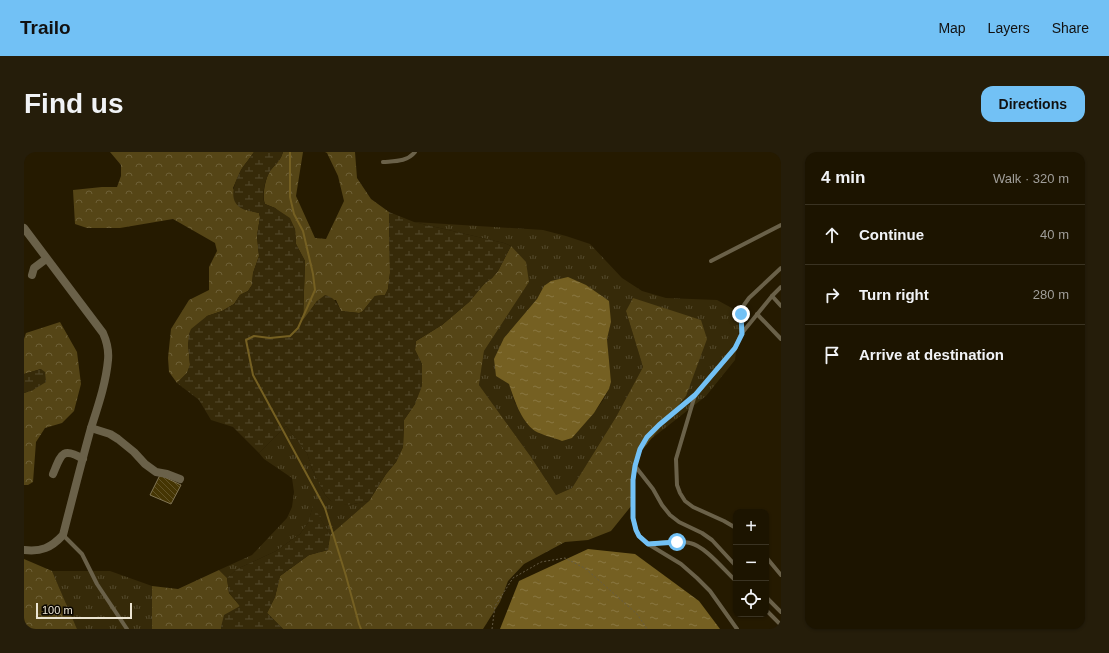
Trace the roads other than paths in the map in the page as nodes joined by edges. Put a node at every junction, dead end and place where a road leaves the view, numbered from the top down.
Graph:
1 (415, 152) edge
2 (383, 162) dead end
3 (781, 225) edge
4 (24, 228) edge
5 (46, 258) junction
6 (711, 261) dead end
7 (781, 268) edge
8 (32, 275) dead end
9 (781, 287) edge
10 (772, 296) junction
11 (781, 306) edge
12 (757, 314) junction
13 (742, 334) junction
14 (781, 339) edge
15 (695, 395) junction
16 (92, 428) junction
17 (83, 459) junction
18 (635, 466) junction
19 (53, 474) dead end
20 (180, 479) dead end
21 (733, 526) edge
22 (63, 535) junction
23 (648, 544) junction
24 (24, 550) edge
25 (769, 561) edge
26 (733, 563) edge
27 (781, 575) edge
28 (733, 578) edge
29 (769, 600) edge
30 (781, 612) edge
31 (769, 613) edge
32 (781, 625) edge
33 (127, 629) edge
34 (737, 629) edge

1 - 2 lane
3 - 6 lane
4 - 5 street
5 - 8 street
5 - 16 street
7 - 13 lane
9 - 10 lane
10 - 11 lane
10 - 12 lane
12 - 13 lane
12 - 14 lane
13 - 15 lane
15 - 18 lane
15 - 21 lane
16 - 17 street
16 - 20 street
17 - 19 street
17 - 22 street
18 - 23 lane
18 - 26 lane
22 - 24 street
22 - 33 lane
23 - 28 lane
23 - 34 lane
25 - 27 lane
29 - 30 lane
31 - 32 lane

